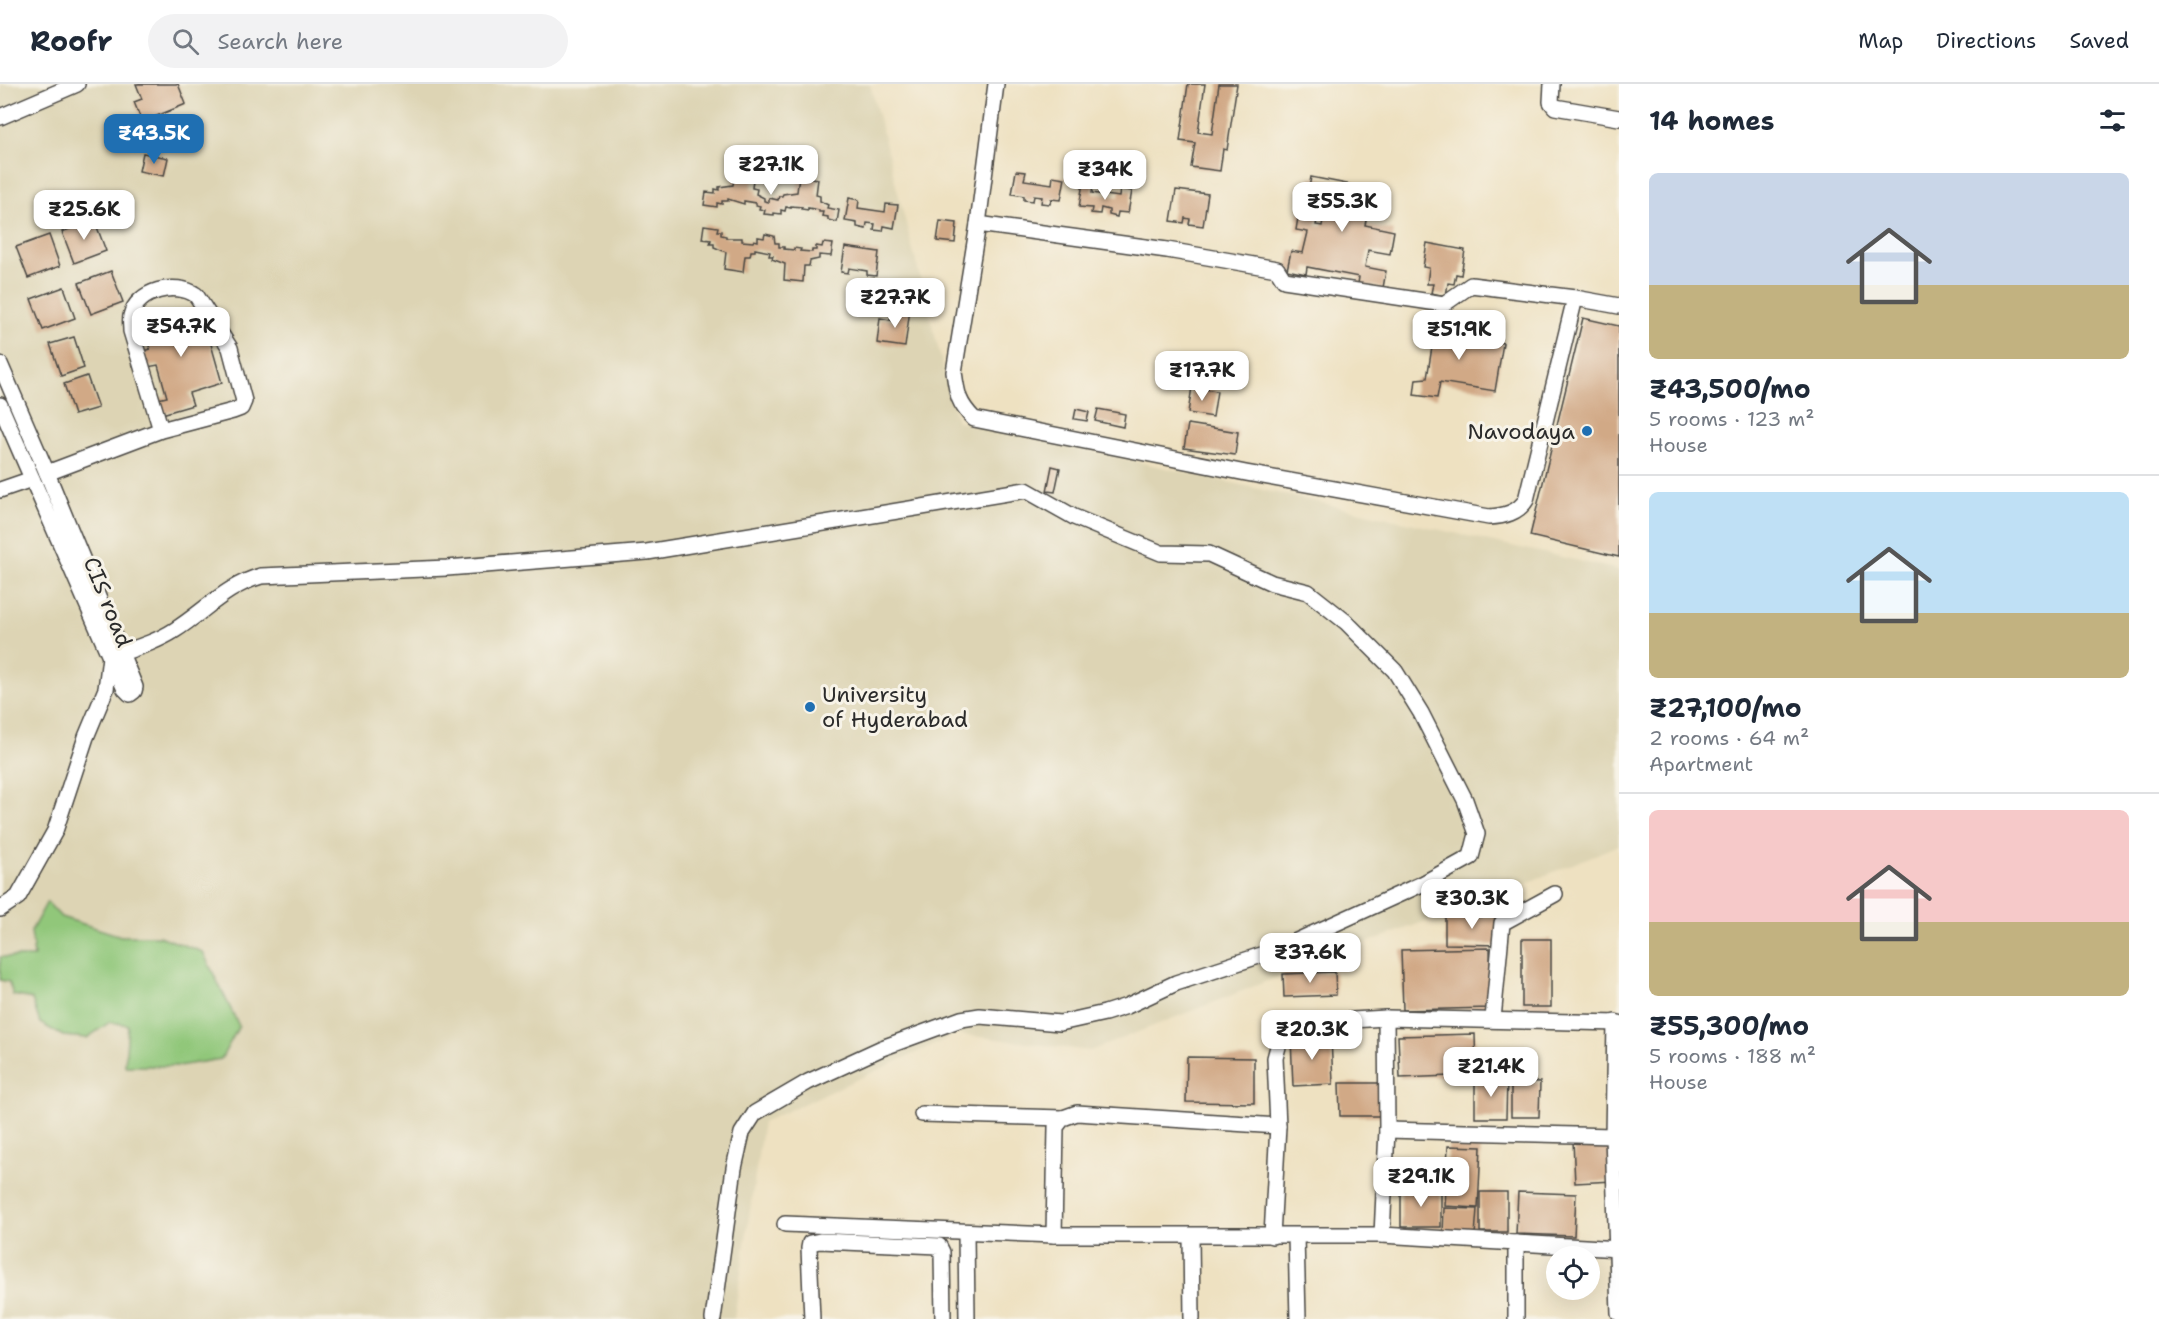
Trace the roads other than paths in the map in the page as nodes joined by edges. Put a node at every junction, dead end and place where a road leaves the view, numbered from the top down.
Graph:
1 (77, 84) edge
2 (996, 84) edge
3 (1552, 84) edge
4 (1619, 114) edge
5 (0, 117) edge
6 (978, 224) junction
7 (1575, 298) junction
8 (1619, 306) edge
9 (0, 364) edge
10 (0, 405) edge
11 (161, 430) junction
12 (47, 473) junction
13 (32, 479) junction
14 (0, 490) edge
15 (115, 655) junction
16 (1555, 894) dead end
17 (0, 909) edge
18 (1386, 1018) junction
19 (1493, 1019) junction
20 (1617, 1022) edge
21 (922, 1114) dead end
22 (1063, 1118) junction
23 (1278, 1126) junction
24 (1387, 1130) junction
25 (1613, 1136) junction
26 (785, 1224) dead end
27 (966, 1232) junction
28 (1054, 1235) junction
29 (1191, 1236) junction
30 (1272, 1236) junction
31 (1296, 1236) junction
32 (1382, 1236) junction
33 (1516, 1243) junction
34 (1618, 1249) edge
35 (1619, 1313) edge
36 (713, 1319) edge
37 (812, 1319) edge
38 (943, 1319) edge
39 (967, 1319) edge
40 (1192, 1319) edge
41 (1298, 1319) edge
42 (1516, 1319) edge

1 - 5 street
2 - 6 street
3 - 4 street
6 - 7 street
6 - 7 street
7 - 8 street
9 - 12 street
10 - 13 street, CIS road
11 - 11 street
11 - 12 street
12 - 15 street
13 - 14 street
13 - 15 street, CIS road
15 - 17 street, CIS road
15 - 36 street
16 - 19 street
18 - 19 street
18 - 23 street
18 - 24 street
19 - 20 street
20 - 25 street
21 - 22 street
22 - 23 street
22 - 28 street
23 - 30 street
24 - 25 street
24 - 32 street
25 - 34 street
26 - 27 street
27 - 28 street
27 - 39 street
28 - 29 street
29 - 30 street
29 - 40 street
30 - 31 street
31 - 32 street
31 - 41 street
32 - 33 street
33 - 34 street
33 - 42 street
34 - 35 street
37 - 38 street

